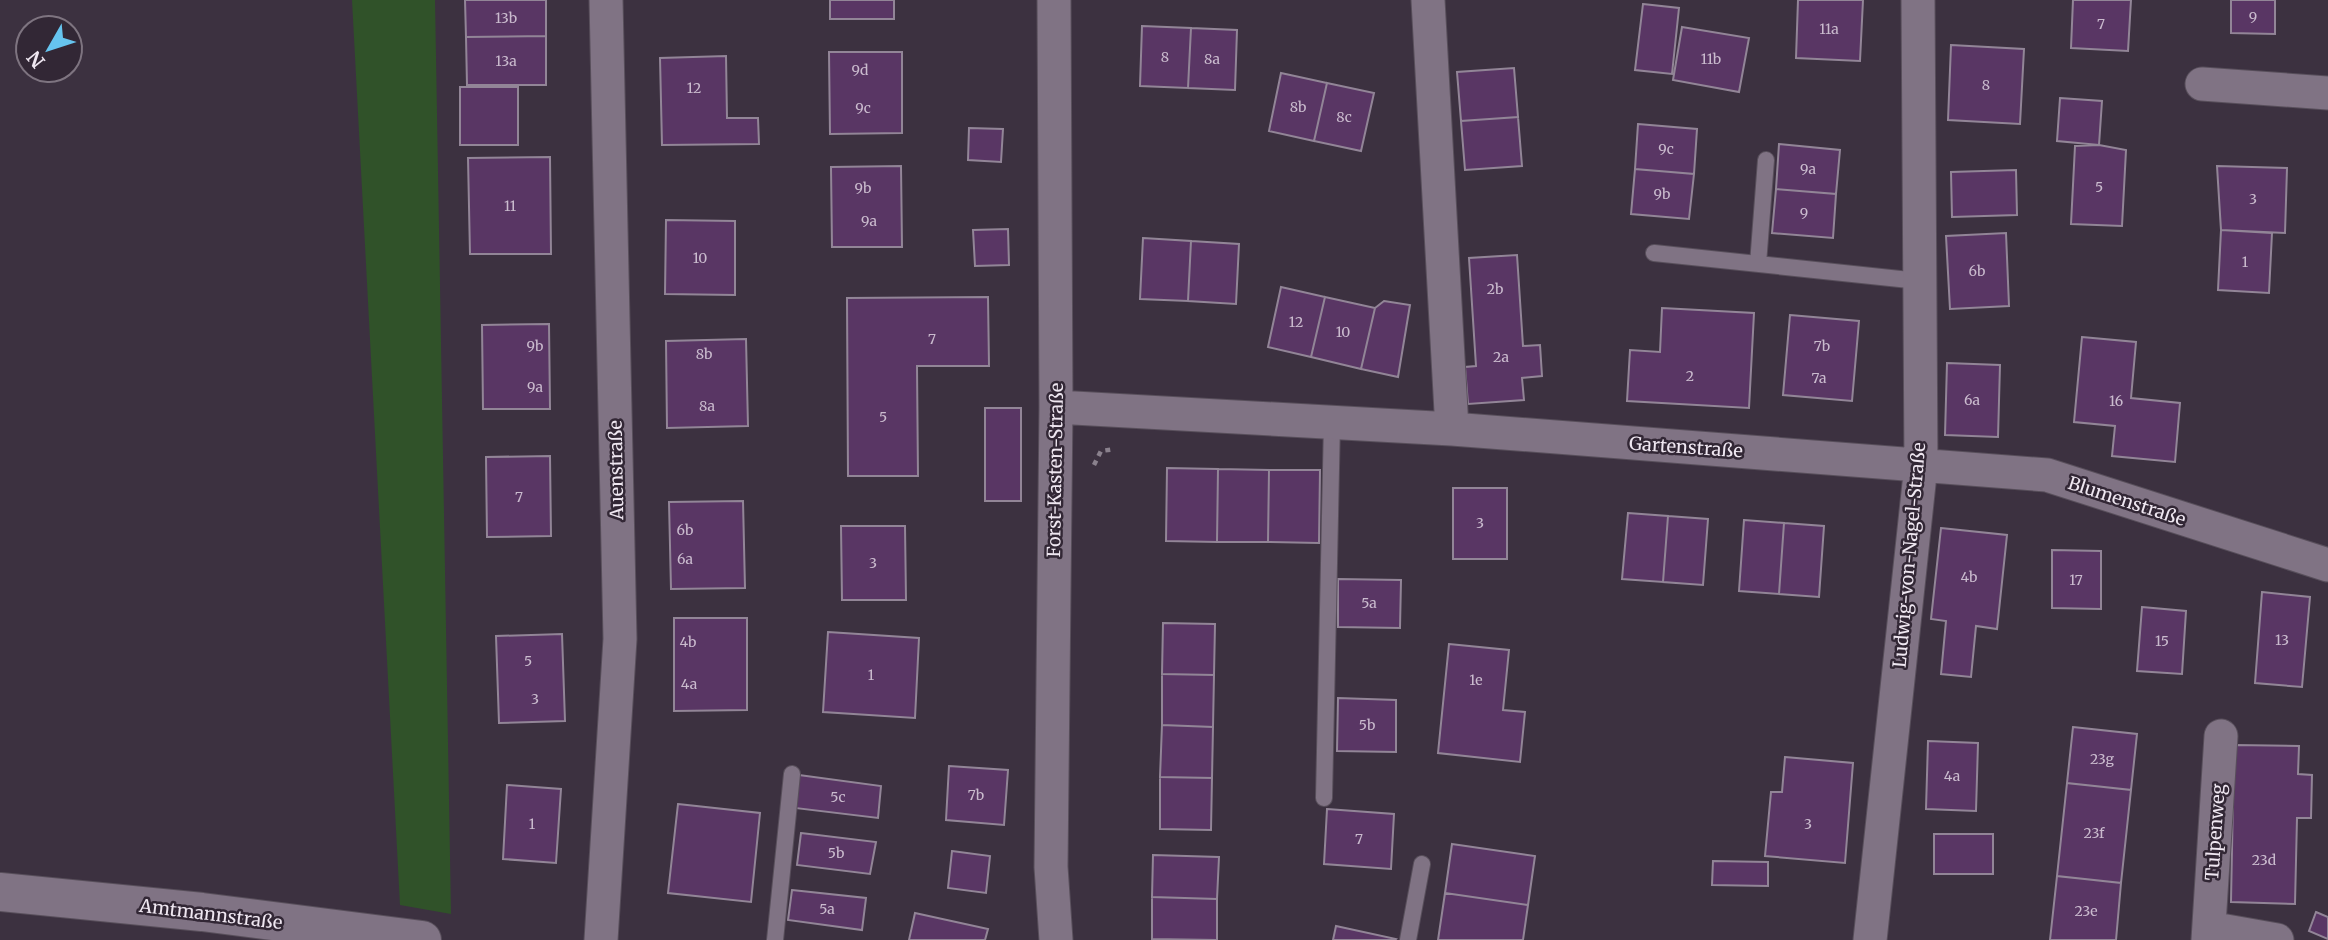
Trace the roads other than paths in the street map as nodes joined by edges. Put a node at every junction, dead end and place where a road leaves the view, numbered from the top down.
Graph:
1 (606, 0) edge
2 (1054, 0) edge
3 (1429, 0) edge
4 (1918, 0) edge
5 (2202, 84) dead end
6 (2328, 93) edge
7 (1766, 160) dead end
8 (1654, 253) dead end
9 (1759, 264) junction
10 (1920, 281) junction
11 (1056, 407) junction
12 (1332, 422) junction
13 (1451, 429) junction
14 (1921, 465) junction
15 (2328, 565) edge
16 (2221, 736) dead end
17 (792, 774) dead end
18 (1324, 798) dead end
19 (1422, 864) dead end
20 (0, 892) edge
21 (2208, 934) edge
22 (422, 940) edge
23 (601, 940) edge
24 (775, 940) edge
25 (1056, 940) edge
26 (1408, 940) edge
27 (1870, 940) edge
28 (2277, 940) edge

1 - 23 street, Auenstraße
2 - 11 street, Forst-Kasten-Straße
3 - 13 street
4 - 10 street, Ludwig-von-Nagel-Straße
5 - 6 street
7 - 9 lane
8 - 9 lane
9 - 10 lane
10 - 14 street, Ludwig-von-Nagel-Straße
11 - 12 street, Gartenstraße
11 - 25 street, Forst-Kasten-Straße
12 - 13 street, Gartenstraße
12 - 18 lane
13 - 14 street, Gartenstraße
14 - 15 street, Blumenstraße
14 - 27 street, Ludwig-von-Nagel-Straße
16 - 21 street, Tulpenweg
17 - 24 lane
19 - 26 lane
20 - 22 main road, Amtmannstraße
21 - 28 street, Tulpenweg

